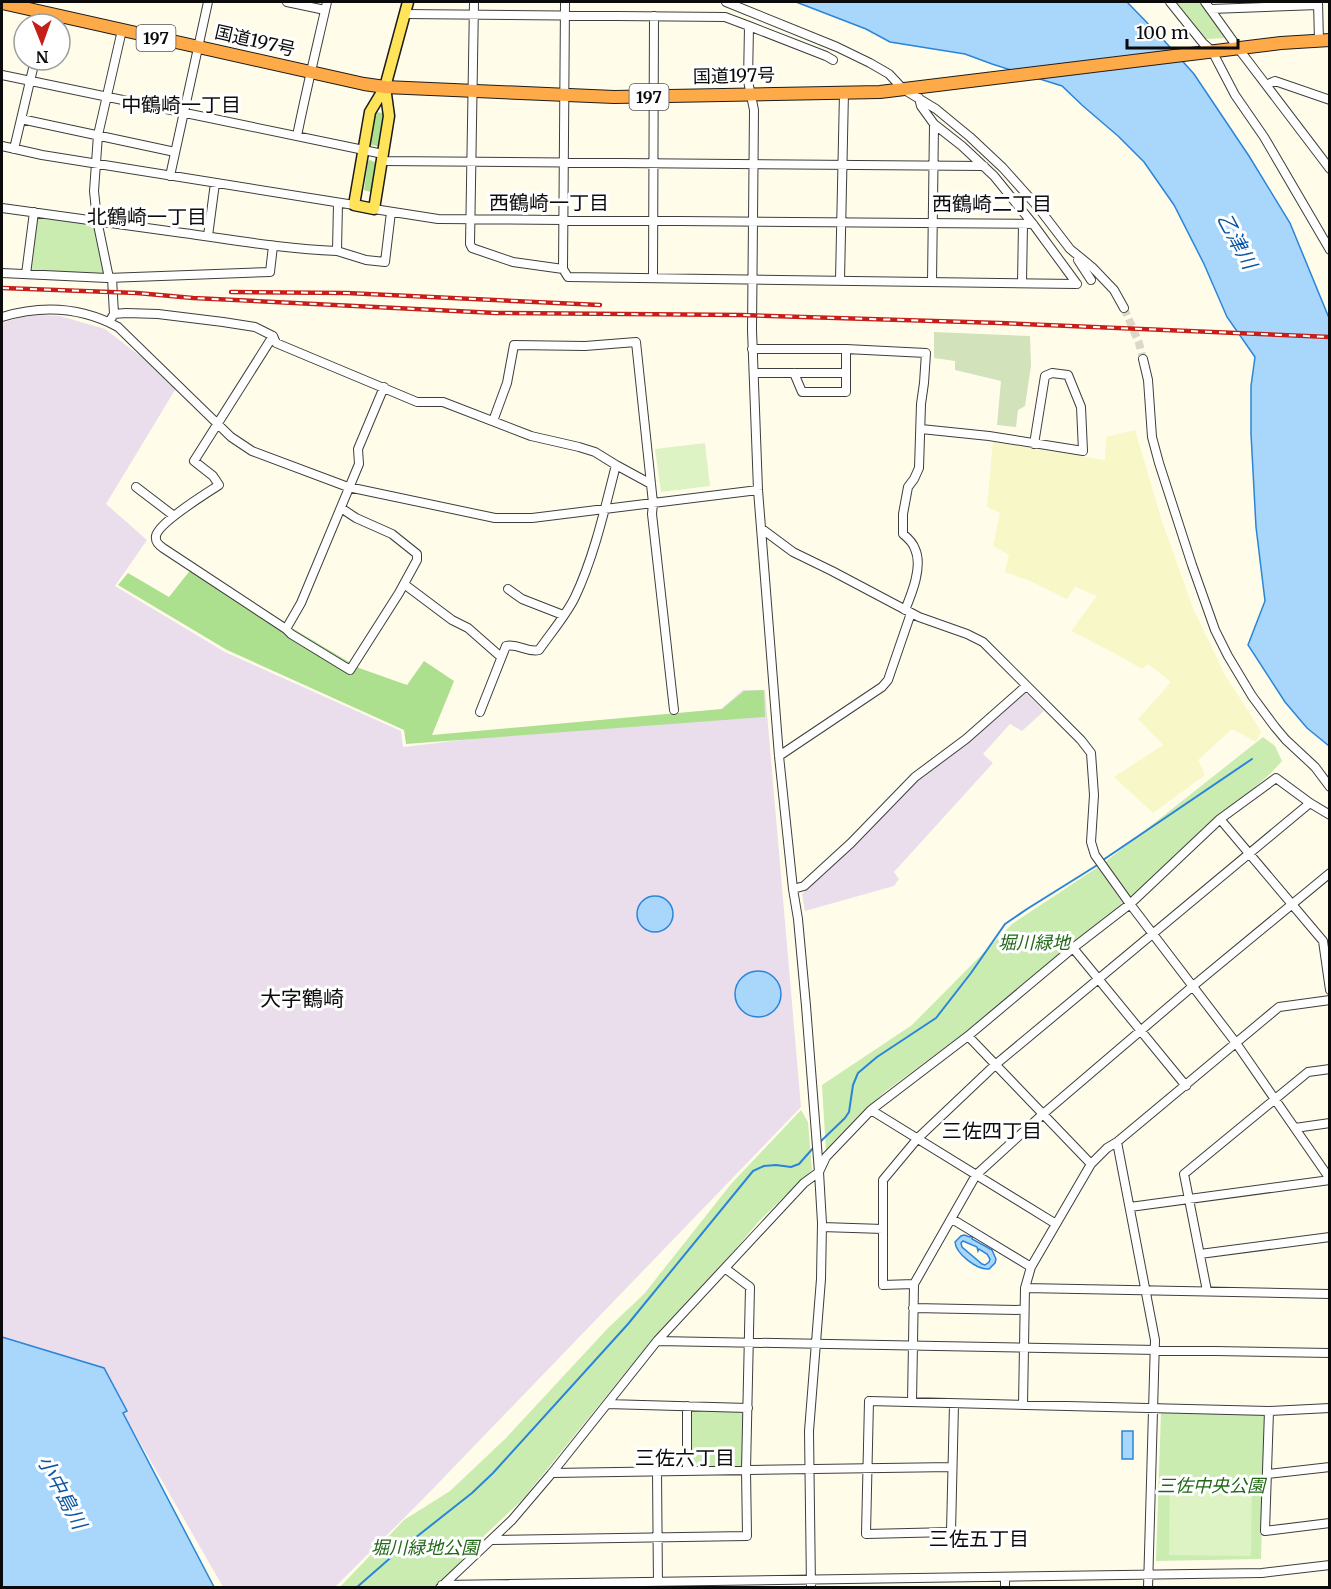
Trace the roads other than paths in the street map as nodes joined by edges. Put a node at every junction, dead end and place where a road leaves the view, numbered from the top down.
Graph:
1 (208, 2) edge
2 (287, 2) edge
3 (408, 2) edge
4 (474, 2) edge
5 (565, 2) edge
6 (726, 2) edge
7 (1164, 2) edge
8 (1170, 2) edge
9 (1205, 2) edge
10 (1318, 3) edge
11 (2, 4) edge
12 (33, 6) edge
13 (326, 6) edge
14 (1211, 9) junction
15 (405, 14) junction
16 (474, 14) junction
17 (565, 15) junction
18 (654, 16) junction
19 (1182, 17) junction
20 (749, 26) junction
21 (122, 30) junction
22 (1324, 40) edge
23 (198, 47) junction
24 (1238, 48) junction
25 (1212, 51) junction
26 (833, 60) dead end
27 (32, 72) edge
28 (311, 72) junction
29 (2, 75) edge
30 (30, 80) junction
31 (1266, 85) junction
32 (385, 87) junction
33 (472, 92) junction
34 (844, 92) junction
35 (912, 92) junction
36 (751, 94) junction
37 (107, 96) junction
38 (564, 96) junction
39 (654, 97) junction
40 (1329, 100) edge
41 (184, 112) junction
42 (21, 119) junction
43 (934, 124) junction
44 (98, 135) junction
45 (297, 136) junction
46 (2, 146) edge
47 (14, 149) junction
48 (363, 150) junction
49 (175, 152) junction
50 (382, 157) junction
51 (471, 161) junction
52 (564, 162) junction
53 (653, 163) junction
54 (96, 164) junction
55 (753, 164) junction
56 (842, 165) junction
57 (934, 165) junction
58 (984, 166) junction
59 (1329, 169) edge
60 (170, 176) junction
61 (215, 183) junction
62 (338, 203) junction
63 (354, 206) junction
64 (2, 208) edge
65 (374, 209) junction
66 (34, 212) junction
67 (391, 212) junction
68 (470, 219) junction
69 (97, 220) junction
70 (563, 220) junction
71 (653, 221) junction
72 (753, 222) junction
73 (841, 223) junction
74 (933, 224) junction
75 (1023, 224) junction
76 (1033, 224) junction
77 (208, 236) junction
78 (273, 246) junction
79 (1070, 249) junction
80 (337, 250) junction
81 (1329, 250) edge
82 (562, 269) junction
83 (2, 273) edge
84 (26, 274) junction
85 (111, 278) junction
86 (652, 278) junction
87 (753, 279) junction
88 (840, 280) junction
89 (1091, 280) dead end
90 (932, 282) junction
91 (1022, 283) junction
92 (1124, 308) tunnel mouth
93 (2, 317) edge
94 (111, 318) junction
95 (273, 336) junction
96 (752, 349) junction
97 (846, 349) junction
98 (1143, 359) tunnel mouth
99 (754, 373) junction
100 (794, 373) junction
101 (846, 373) junction
102 (384, 387) junction
103 (494, 421) junction
104 (218, 424) junction
105 (921, 429) junction
106 (1034, 444) junction
107 (616, 465) junction
108 (651, 484) junction
109 (136, 487) dead end
110 (348, 487) junction
111 (758, 490) junction
112 (653, 503) junction
113 (341, 508) junction
114 (605, 510) junction
115 (174, 516) junction
116 (762, 529) junction
117 (404, 584) junction
118 (508, 589) dead end
119 (908, 612) junction
120 (563, 615) junction
121 (286, 629) junction
122 (501, 657) junction
123 (1026, 686) junction
124 (674, 710) dead end
125 (480, 712) dead end
126 (779, 756) junction
127 (1315, 767) junction
128 (1329, 777) edge
129 (1329, 787) edge
130 (1310, 803) junction
131 (1329, 815) edge
132 (1220, 819) junction
133 (1249, 854) junction
134 (1329, 873) edge
135 (793, 889) junction
136 (1130, 904) junction
137 (1292, 904) junction
138 (1153, 934) junction
139 (1326, 940) edge
140 (1073, 948) junction
141 (1098, 980) junction
142 (1193, 986) junction
143 (1329, 990) edge
144 (1329, 1000) edge
145 (1141, 1031) junction
146 (968, 1036) junction
147 (1236, 1043) junction
148 (995, 1065) junction
149 (1329, 1069) edge
150 (1186, 1086) junction
151 (1275, 1099) junction
152 (872, 1110) junction
153 (1042, 1114) junction
154 (1329, 1123) edge
155 (1295, 1128) junction
156 (918, 1138) junction
157 (1118, 1142) junction
158 (1091, 1164) junction
159 (819, 1172) junction
160 (976, 1175) junction
161 (1329, 1179) edge
162 (1189, 1199) junction
163 (1130, 1207) junction
164 (952, 1219) junction
165 (1056, 1224) junction
166 (822, 1227) junction
167 (883, 1228) junction
168 (1329, 1237) edge
169 (1200, 1254) junction
170 (1030, 1267) junction
171 (726, 1269) junction
172 (914, 1284) junction
173 (1025, 1288) junction
174 (1146, 1290) junction
175 (1207, 1291) junction
176 (1329, 1294) edge
177 (913, 1308) junction
178 (1024, 1310) junction
179 (657, 1341) junction
180 (749, 1343) junction
181 (816, 1344) junction
182 (913, 1346) junction
183 (1024, 1348) junction
184 (1155, 1350) junction
185 (1329, 1353) edge
186 (912, 1402) junction
187 (607, 1404) junction
188 (954, 1404) junction
189 (1023, 1405) junction
190 (687, 1406) junction
191 (747, 1408) junction
192 (1153, 1408) junction
193 (1329, 1408) edge
194 (1269, 1411) junction
195 (952, 1467) junction
196 (1329, 1467) edge
197 (868, 1468) junction
198 (809, 1469) junction
199 (746, 1470) junction
200 (657, 1471) junction
201 (687, 1471) junction
202 (552, 1473) junction
203 (1267, 1474) junction
204 (1329, 1523) edge
205 (657, 1538) junction
206 (491, 1540) junction
207 (1329, 1565) edge
208 (1149, 1575) junction
209 (1005, 1577) junction
210 (811, 1584) edge
211 (658, 1585) edge
212 (441, 1586) edge
213 (530, 1586) edge
214 (1005, 1587) edge
215 (1148, 1587) edge

1 - 23 street
2 - 13 street
3 - 15 main road
4 - 16 street
5 - 17 street
6 - 35 street
7 - 19 street
8 - 19 street
9 - 14 street
10 - 14 street
10 - 22 street
11 - 12 highway, 国道197号 / 197
12 - 21 highway, 国道197号 / 197
13 - 28 street
14 - 24 street
15 - 16 street
15 - 32 main road
16 - 17 street
16 - 33 street
17 - 18 street
17 - 38 street
18 - 20 street
18 - 39 street
19 - 25 street
20 - 26 street
20 - 36 street
21 - 23 highway, 国道197号 / 197
21 - 37 street
22 - 24 highway, 国道197号 / 197
23 - 28 highway, 国道197号 / 197
23 - 41 street
24 - 25 highway, 国道197号 / 197
24 - 31 street
25 - 35 highway, 国道197号 / 197
25 - 81 street
27 - 30 street
28 - 32 highway, 国道197号 / 197
28 - 45 street
29 - 30 street
30 - 37 street
30 - 42 street
31 - 40 street
31 - 59 street
32 - 33 highway, 国道197号 / 197
32 - 48 main road
32 - 50 main road
33 - 38 highway, 国道197号 / 197
33 - 51 street
34 - 35 highway, 国道197号 / 197
34 - 36 highway, 国道197号 / 197
34 - 56 street
35 - 43 street
35 - 79 street
36 - 39 highway, 国道197号 / 197
36 - 55 street
37 - 41 street
37 - 44 street
38 - 39 highway, 国道197号 / 197
38 - 52 street
39 - 53 street
41 - 45 street
41 - 49 street
42 - 44 street
42 - 47 street
43 - 57 street
43 - 58 street
44 - 49 street
44 - 54 street
45 - 48 street
46 - 47 street
47 - 54 street
48 - 50 street
48 - 63 main road
49 - 60 street
50 - 51 street
50 - 65 main road
51 - 52 street
51 - 68 street
52 - 53 street
52 - 70 street
53 - 55 street
53 - 71 street
54 - 60 street
54 - 69 street
55 - 56 street
55 - 72 street
56 - 57 street
56 - 73 street
57 - 58 street
57 - 74 street
58 - 76 street
60 - 61 street
61 - 62 street
61 - 77 street
62 - 63 street
62 - 80 street
63 - 65 main road
64 - 66 street
65 - 67 street
66 - 69 street
66 - 84 street
67 - 68 street
67 - 80 street
68 - 70 street
68 - 82 street
69 - 77 street
69 - 85 street
70 - 71 street
70 - 82 street
71 - 72 street
71 - 86 street
72 - 73 street
72 - 87 street
73 - 74 street
73 - 88 street
74 - 75 street
74 - 90 street
75 - 76 street
75 - 91 street
76 - 91 street
77 - 78 street
78 - 80 street
78 - 85 street
79 - 89 street
79 - 92 street
82 - 86 street
83 - 84 street
84 - 85 street
85 - 94 street
86 - 87 street
87 - 88 street
87 - 96 street
88 - 90 street
90 - 91 street
93 - 94 street
94 - 95 street
94 - 104 street
95 - 102 street
95 - 104 street
96 - 97 street
96 - 99 street
97 - 101 street
97 - 105 street
98 - 127 street
99 - 100 street
99 - 111 street
100 - 101 street
100 - 101 street
102 - 103 street
102 - 110 street
103 - 107 street
103 - 108 street
104 - 110 street
104 - 115 street
105 - 106 street
105 - 119 street
106 - 106 street
107 - 108 street
107 - 114 street
108 - 112 street
109 - 115 street
110 - 113 street
110 - 114 street
111 - 112 street
111 - 116 street
112 - 114 street
112 - 124 street
113 - 117 street
113 - 121 street
114 - 120 street
115 - 121 street
116 - 119 street
116 - 126 street
117 - 121 street
117 - 122 street
118 - 120 street
119 - 123 street
119 - 126 street
120 - 122 street
122 - 125 street
123 - 135 street
123 - 136 street
126 - 135 street
127 - 128 street
127 - 129 street
130 - 131 street
130 - 132 street
130 - 133 street
132 - 133 street
132 - 136 street
133 - 137 street
133 - 138 street
134 - 137 street
135 - 159 street
136 - 138 street
136 - 140 street
137 - 139 street
137 - 142 street
138 - 141 street
138 - 142 street
139 - 143 street
140 - 141 street
140 - 146 street
141 - 145 street
141 - 148 street
142 - 145 street
142 - 147 street
144 - 147 street
145 - 150 street
145 - 153 street
146 - 148 street
146 - 152 street
147 - 150 street
147 - 151 street
148 - 153 street
148 - 156 street
149 - 151 street
150 - 157 street
151 - 155 street
151 - 162 street
152 - 156 street
152 - 159 street
153 - 158 street
153 - 160 street
154 - 155 street
155 - 161 street
156 - 160 street
156 - 167 street
157 - 158 street
157 - 163 street
158 - 165 street
159 - 166 street
159 - 171 street
160 - 164 street
160 - 165 street
161 - 162 street
162 - 163 street
162 - 169 street
163 - 174 street
164 - 170 street
164 - 172 street
165 - 170 street
166 - 167 street
166 - 181 street
167 - 172 street
168 - 169 street
169 - 175 street
170 - 173 street
171 - 179 street
171 - 180 street
172 - 177 street
173 - 174 street
173 - 178 street
174 - 175 street
174 - 184 street
175 - 176 street
177 - 178 street
177 - 182 street
178 - 183 street
179 - 180 street
179 - 187 street
180 - 181 street
180 - 191 street
181 - 182 street
181 - 198 street
182 - 183 street
182 - 186 street
183 - 184 street
183 - 189 street
184 - 185 street
184 - 192 street
186 - 188 street
186 - 197 street
187 - 190 street
187 - 202 street
188 - 189 street
188 - 195 street
189 - 192 street
190 - 191 street
190 - 201 street
191 - 199 street
192 - 194 street
192 - 208 street
193 - 194 street
194 - 203 street
195 - 197 street
195 - 197 street
196 - 203 street
197 - 198 street
198 - 199 street
198 - 210 street
199 - 201 street
199 - 205 street
200 - 201 street
200 - 202 street
200 - 205 street
202 - 206 street
203 - 204 street
205 - 206 street
205 - 211 street
206 - 212 street
207 - 208 street
208 - 209 street
208 - 215 street
209 - 210 street
209 - 214 street
210 - 211 street
211 - 213 street
212 - 213 street

